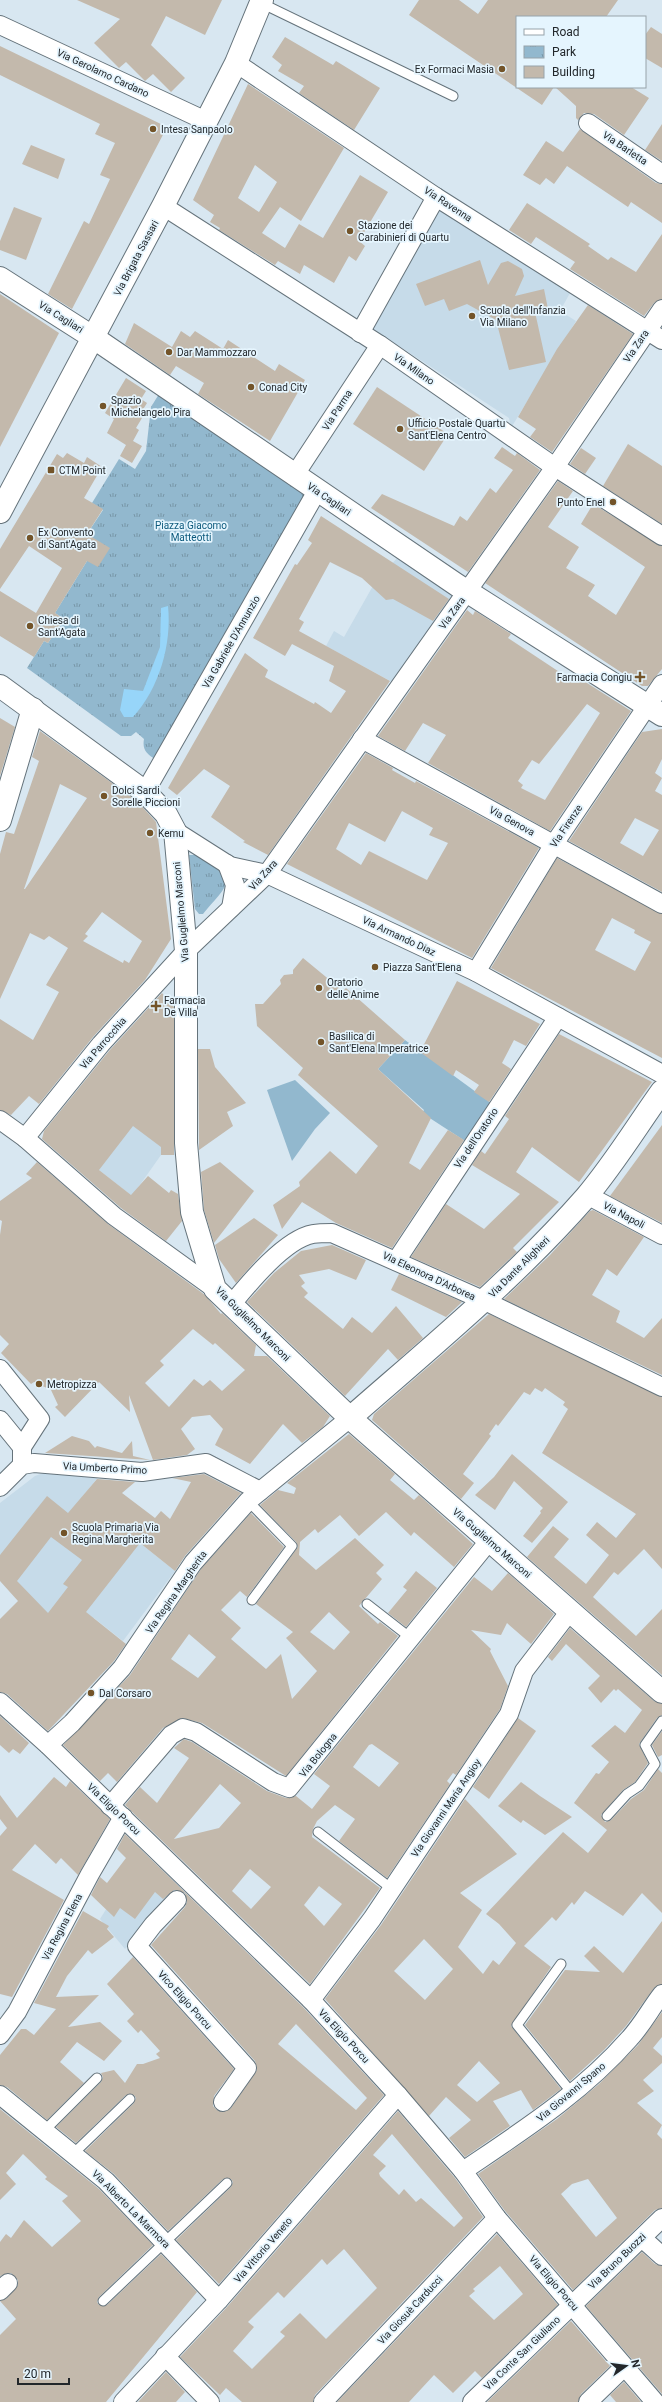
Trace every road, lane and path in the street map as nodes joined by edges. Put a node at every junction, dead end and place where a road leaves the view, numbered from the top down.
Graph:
1 (262, 1) edge
2 (0, 25) edge
3 (236, 63) junction
4 (453, 96) dead end
5 (206, 121) junction
6 (588, 123) dead end
7 (662, 174) edge
8 (436, 197) junction
9 (163, 206) junction
10 (0, 278) edge
11 (662, 309) edge
12 (646, 330) junction
13 (360, 333) junction
14 (94, 338) junction
15 (662, 340) edge
16 (380, 345) junction
17 (555, 467) junction
18 (294, 476) junction
19 (316, 491) junction
20 (0, 512) edge
21 (662, 536) edge
22 (467, 591) junction
23 (662, 684) edge
24 (1, 688) edge
25 (33, 709) junction
26 (655, 710) edge
27 (362, 739) junction
28 (145, 792) junction
29 (0, 820) edge
30 (175, 831) junction
31 (554, 844) junction
32 (227, 864) junction
33 (267, 874) junction
34 (662, 904) edge
35 (231, 908) junction
36 (186, 951) junction
37 (476, 972) junction
38 (558, 1017) junction
39 (662, 1074) edge
40 (662, 1091) edge
41 (0, 1120) edge
42 (25, 1138) junction
43 (587, 1195) junction
44 (662, 1235) edge
45 (396, 1261) junction
46 (215, 1289) junction
47 (485, 1301) junction
48 (231, 1304) junction
49 (0, 1369) edge
50 (662, 1388) edge
51 (350, 1418) junction
52 (0, 1420) edge
53 (22, 1447) junction
54 (22, 1465) junction
55 (0, 1487) edge
56 (254, 1496) junction
57 (489, 1541) junction
58 (252, 1600) dead end
59 (367, 1604) dead end
60 (570, 1611) junction
61 (412, 1639) junction
62 (662, 1692) edge
63 (0, 1702) edge
64 (662, 1721) edge
65 (48, 1745) junction
66 (117, 1812) junction
67 (607, 1816) dead end
68 (318, 1832) dead end
69 (392, 1889) junction
70 (186, 1891) junction
71 (561, 1964) dead end
72 (662, 1994) edge
73 (311, 2000) junction
74 (0, 2035) edge
75 (97, 2078) dead end
76 (572, 2094) junction
77 (0, 2095) edge
78 (398, 2095) junction
79 (130, 2098) dead end
80 (223, 2102) dead end
81 (44, 2131) junction
82 (73, 2154) junction
83 (463, 2171) junction
84 (227, 2183) dead end
85 (497, 2218) junction
86 (662, 2218) edge
87 (642, 2238) junction
88 (165, 2243) junction
89 (662, 2256) edge
90 (219, 2300) junction
91 (103, 2301) dead end
92 (573, 2304) junction
93 (165, 2356) junction
94 (624, 2367) junction
95 (333, 2399) edge
96 (124, 2402) edge
97 (210, 2402) edge
98 (472, 2402) edge
99 (588, 2402) edge
100 (654, 2402) edge

1 - 3 street, Via Brigata Sassari
1 - 4 lane
2 - 5 street, Via Gerolamo Cardano
3 - 5 street, Via Brigata Sassari
3 - 8 street, Via Ravenna
5 - 9 street, Via Brigata Sassari
6 - 7 street, Via Barletta
8 - 12 street, Via Ravenna
8 - 13 street
9 - 13 street, Via Milano
9 - 14 street, Via Brigata Sassari
10 - 14 street, Via Cagliari
11 - 12 street, Via Zara
12 - 15 street, Via Ravenna
12 - 17 street, Via Zara
13 - 16 street, Via Milano
14 - 18 street, Via Cagliari
14 - 20 street, Via Brigata Sassari
16 - 17 street, Via Milano
16 - 18 street, Via Parma
17 - 21 street, Via Milano
17 - 22 street, Via Zara
18 - 19 street, Via Cagliari
19 - 22 street, Via Cagliari
19 - 28 street, Via Gabriele D'Annunzio
22 - 26 street, Via Cagliari
22 - 27 street, Via Zara
23 - 26 street, Via Firenze
24 - 25 street, Via Guglielmo Marconi
25 - 28 street, Via Guglielmo Marconi
25 - 29 street
26 - 31 street, Via Firenze
27 - 31 street, Via Genova
27 - 33 street, Via Zara
28 - 30 street, Via Guglielmo Marconi
30 - 32 street, Via Armando Diaz
30 - 36 street, Via Guglielmo Marconi
31 - 34 street, Via Genova
31 - 37 street, Via Firenze
32 - 33 street, Via Armando Diaz
32 - 35 street, Via Zara
33 - 35 street, Via Zara
33 - 37 street, Via Armando Diaz
35 - 36 street, Via Zara
36 - 42 street, Via Parrocchia
36 - 46 street, Via Guglielmo Marconi
37 - 38 street, Via Armando Diaz
38 - 39 street, Via Armando Diaz
38 - 45 street, Via dell'Oratorio
40 - 43 street, Via Dante Alighieri
41 - 42 street
42 - 46 street
43 - 44 street, Via Napoli
43 - 47 street, Via Dante Alighieri
45 - 47 street, Via Eleonora D'Arborea
45 - 48 street, Via Eleonora D'Arborea
46 - 48 street, Via Guglielmo Marconi
47 - 50 street, Via Eleonora D'Arborea
47 - 51 street, Via Dante Alighieri
48 - 51 street, Via Guglielmo Marconi
49 - 53 street
51 - 56 street, Via Regina Margherita
51 - 57 street, Via Guglielmo Marconi
52 - 53 street
53 - 54 street
54 - 55 street
54 - 56 street, Via Umberto Primo
56 - 58 lane
56 - 65 street, Via Regina Margherita
57 - 60 street, Via Guglielmo Marconi
57 - 61 street, Via Bologna
59 - 61 lane
60 - 62 street, Via Guglielmo Marconi
60 - 69 street, Via Giovanni Maria Angioy
61 - 66 street, Via Bologna
63 - 65 street, Via Eligio Porcu
64 - 67 lane
65 - 66 street, Via Eligio Porcu
66 - 70 street, Via Eligio Porcu
66 - 74 street, Via Regina Elena
68 - 69 lane
69 - 73 street, Via Giovanni Maria Angioy
70 - 73 street, Via Eligio Porcu
70 - 80 street, Vico Eligio Porcu
71 - 76 lane
72 - 76 street, Via Giovanni Spano
73 - 78 street, Via Eligio Porcu
75 - 81 lane
76 - 83 street, Via Giovanni Spano
77 - 81 street, Via Alberto La Marmora
78 - 83 street, Via Eligio Porcu
78 - 90 street, Via Vittorio Veneto
79 - 82 lane
81 - 82 street, Via Alberto La Marmora
82 - 88 street, Via Alberto La Marmora
83 - 85 street, Via Eligio Porcu
84 - 88 lane
85 - 92 street, Via Eligio Porcu
85 - 95 street, Via Giosuè Carducci
86 - 87 street, Via Bruno Buozzi
87 - 89 street
87 - 92 street, Via Bruno Buozzi
88 - 90 street, Via Alberto La Marmora
88 - 91 lane
90 - 93 street, Via Vittorio Veneto
92 - 94 street, Via Eligio Porcu
92 - 98 street, Via Conte San Giuliano
93 - 96 street, Via Vittorio Veneto
93 - 97 street
94 - 99 street
94 - 100 street, Via Eligio Porcu

